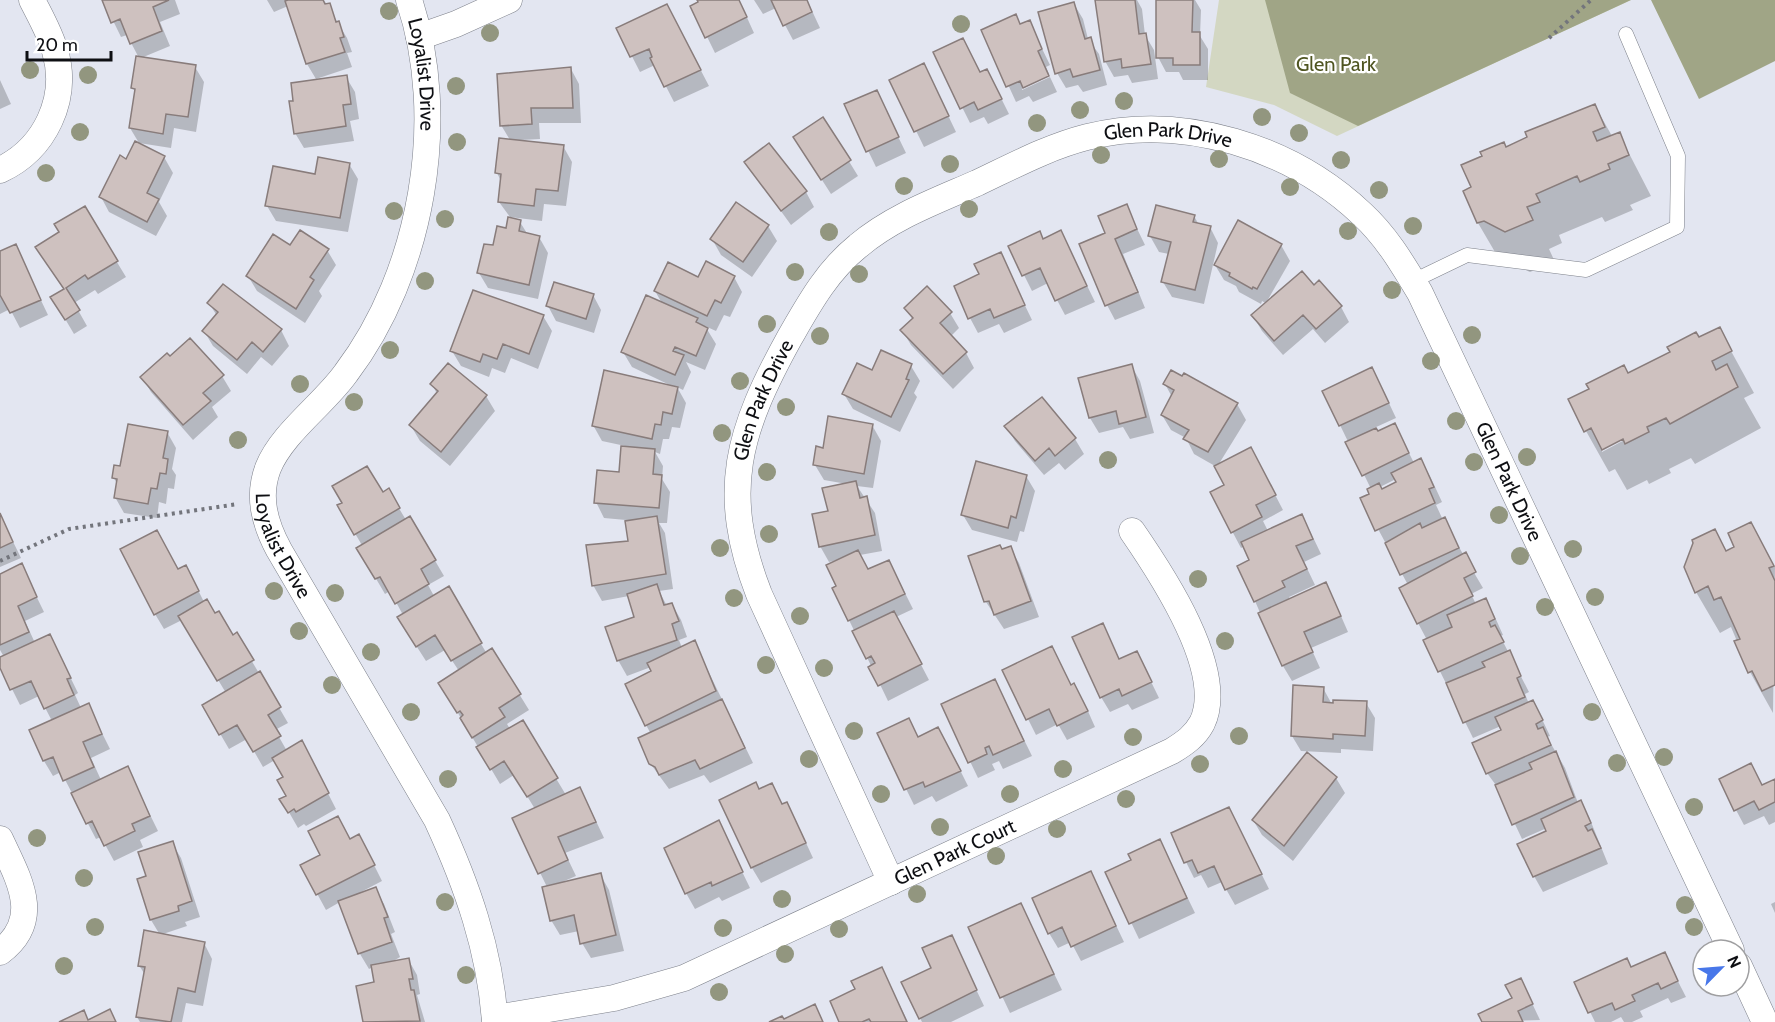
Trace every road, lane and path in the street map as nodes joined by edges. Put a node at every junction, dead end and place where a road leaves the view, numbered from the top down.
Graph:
1 (32, 0) edge
2 (409, 0) edge
3 (509, 0) edge
4 (1592, 0) edge
5 (1626, 34) dead end
6 (418, 37) junction
7 (1549, 38) dead end
8 (0, 170) edge
9 (1413, 281) junction
10 (262, 500) junction
11 (1132, 531) dead end
12 (0, 561) edge
13 (0, 839) edge
14 (891, 882) junction
15 (1725, 938) edge
16 (0, 952) edge
17 (1751, 992) edge
18 (495, 1020) edge
19 (1765, 1022) edge

1 - 8 street
2 - 6 street, Loyalist Drive
3 - 6 street
4 - 7 path
5 - 9 lane
6 - 10 street, Loyalist Drive
9 - 14 street, Glen Park Drive
9 - 15 street, Glen Park Drive
10 - 12 path
10 - 18 street, Loyalist Drive
11 - 14 street, Glen Park Court
13 - 16 street
14 - 18 street, Glen Park Court
17 - 19 street

